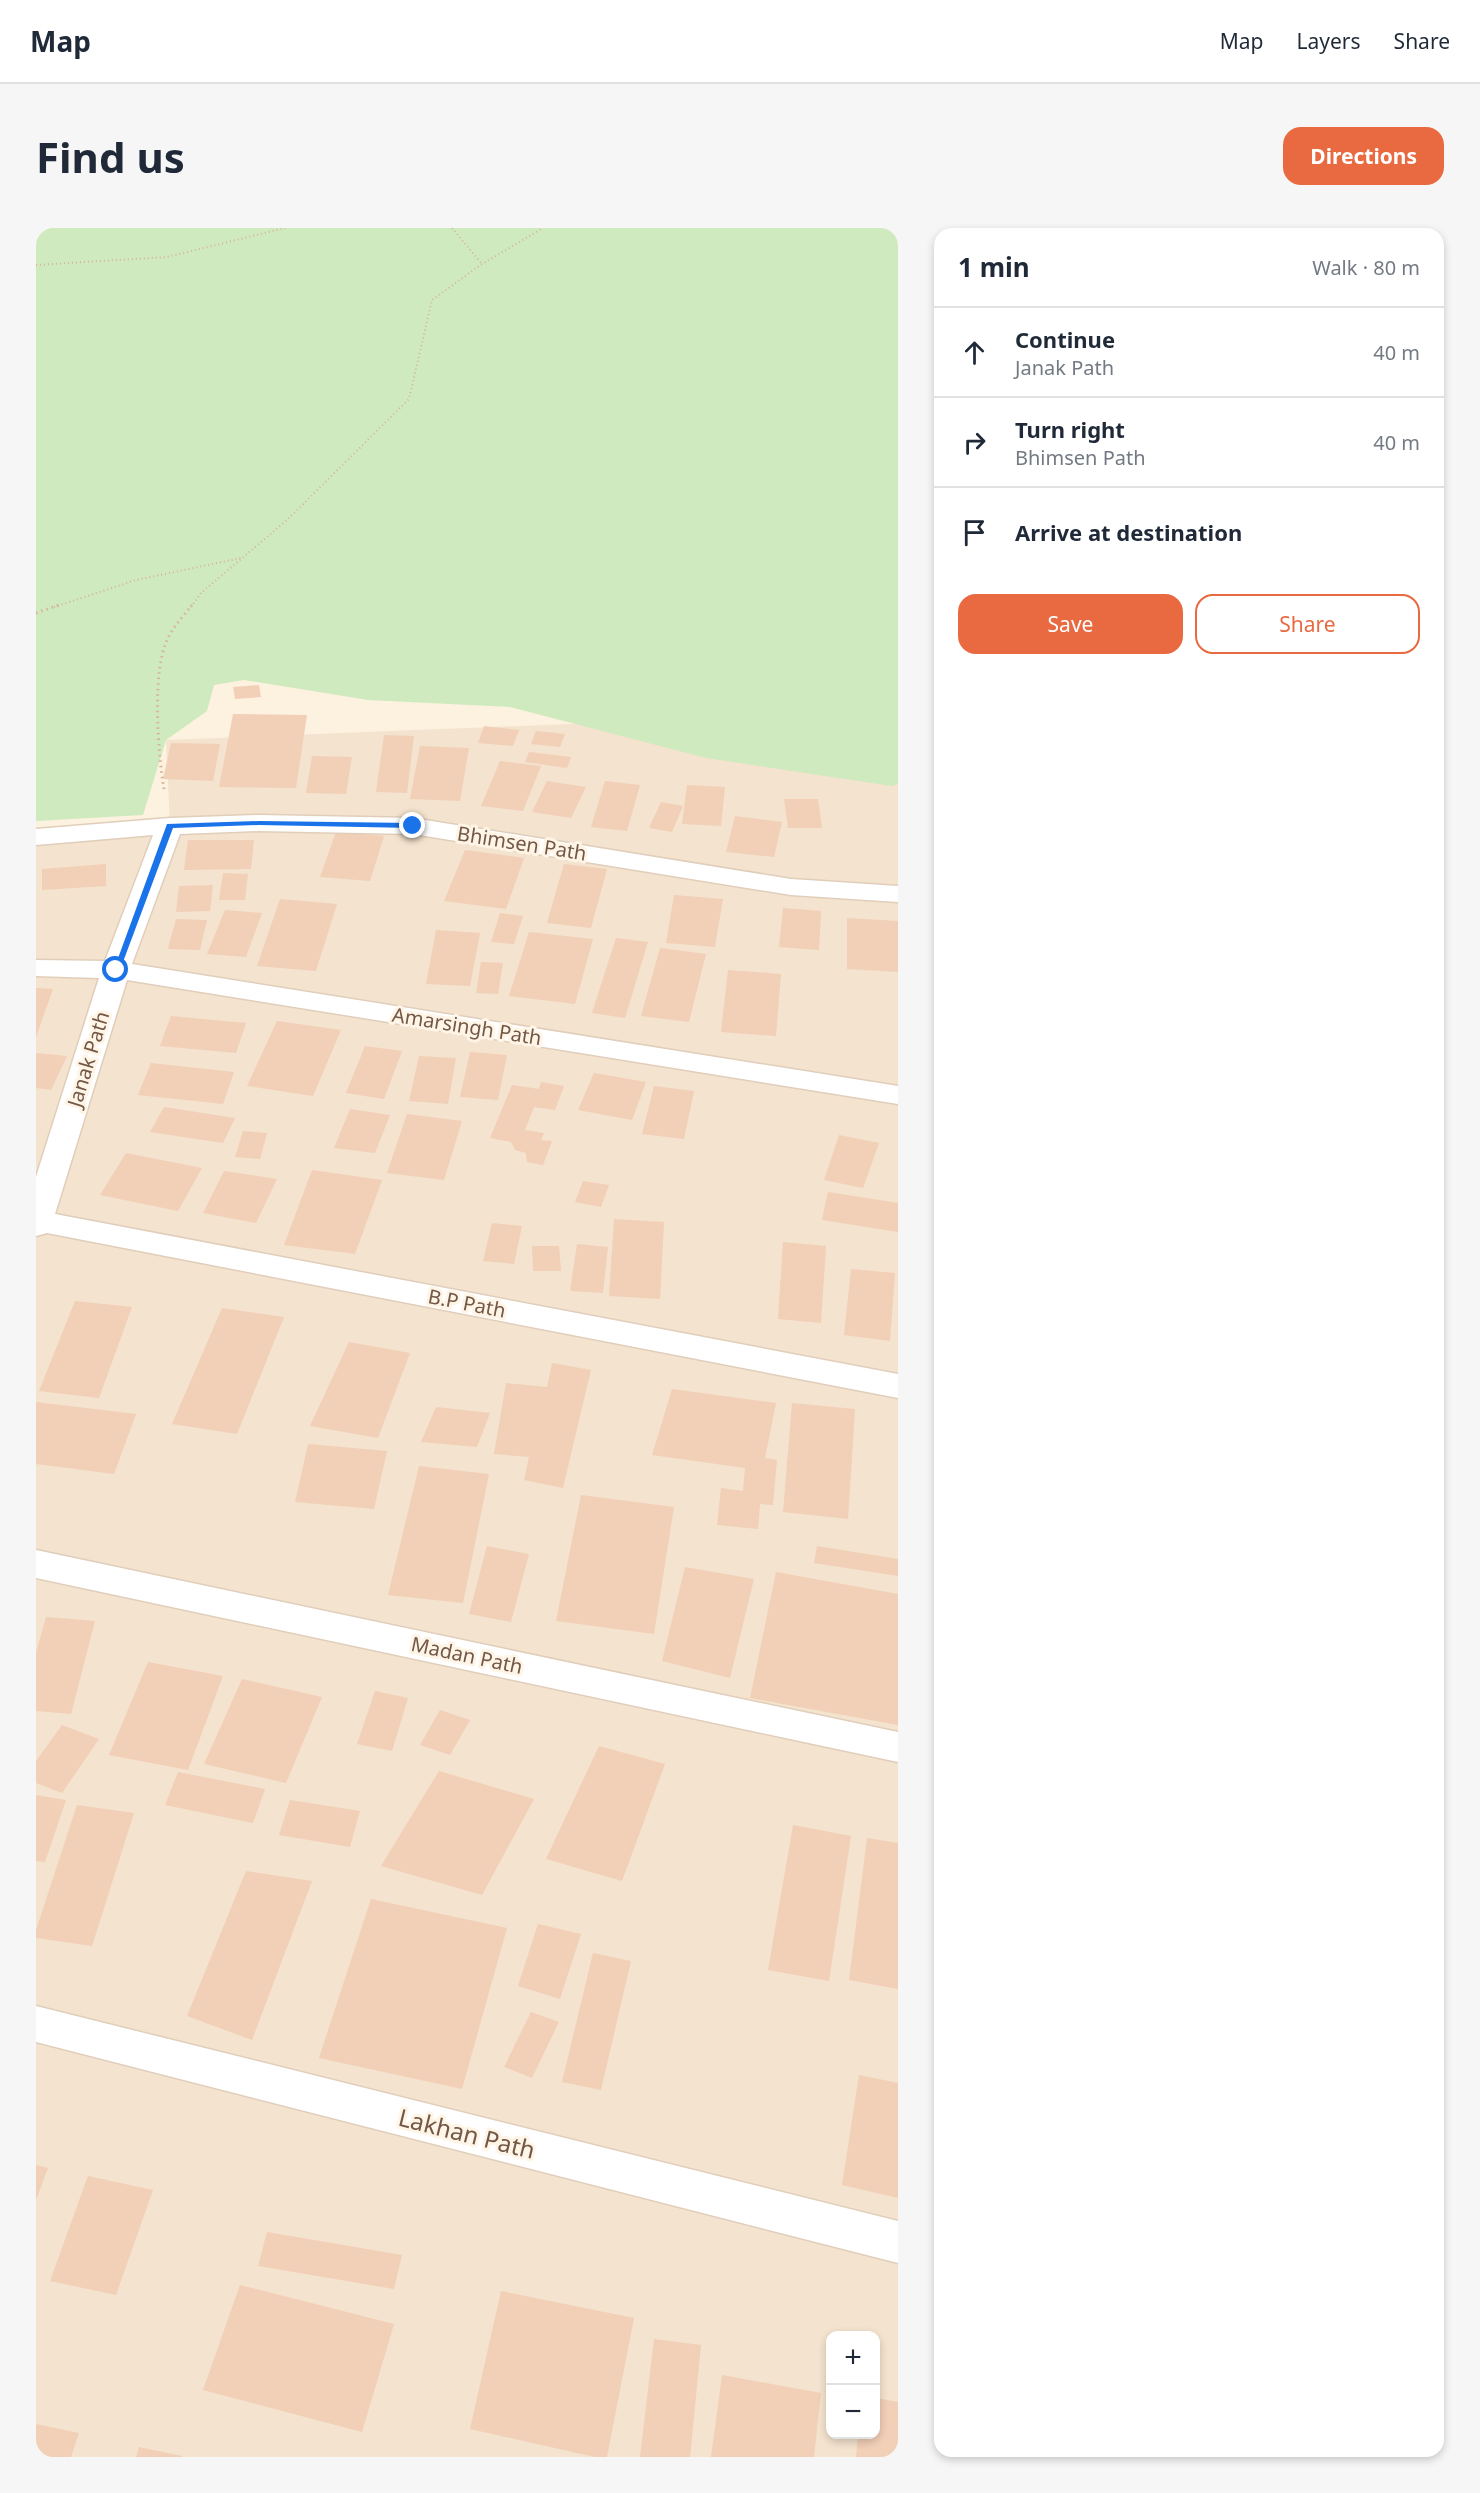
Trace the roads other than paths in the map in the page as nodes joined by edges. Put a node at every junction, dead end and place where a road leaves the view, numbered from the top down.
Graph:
1 (170, 825) junction
2 (36, 837) edge
3 (898, 894) edge
4 (36, 968) edge
5 (116, 970) junction
6 (898, 1095) edge
7 (37, 1223) edge
8 (898, 1386) edge
9 (36, 1564) edge
10 (898, 1747) edge
11 (36, 2024) edge
12 (898, 2242) edge

1 - 2 street, Bhimsen Path
1 - 3 street, Bhimsen Path
1 - 5 street, Janak Path
4 - 5 street, Amarsingh Path
5 - 6 street, Amarsingh Path
5 - 7 street, Janak Path
7 - 8 street, B.P Path
9 - 10 street, Madan Path
11 - 12 street, Lakhan Path

